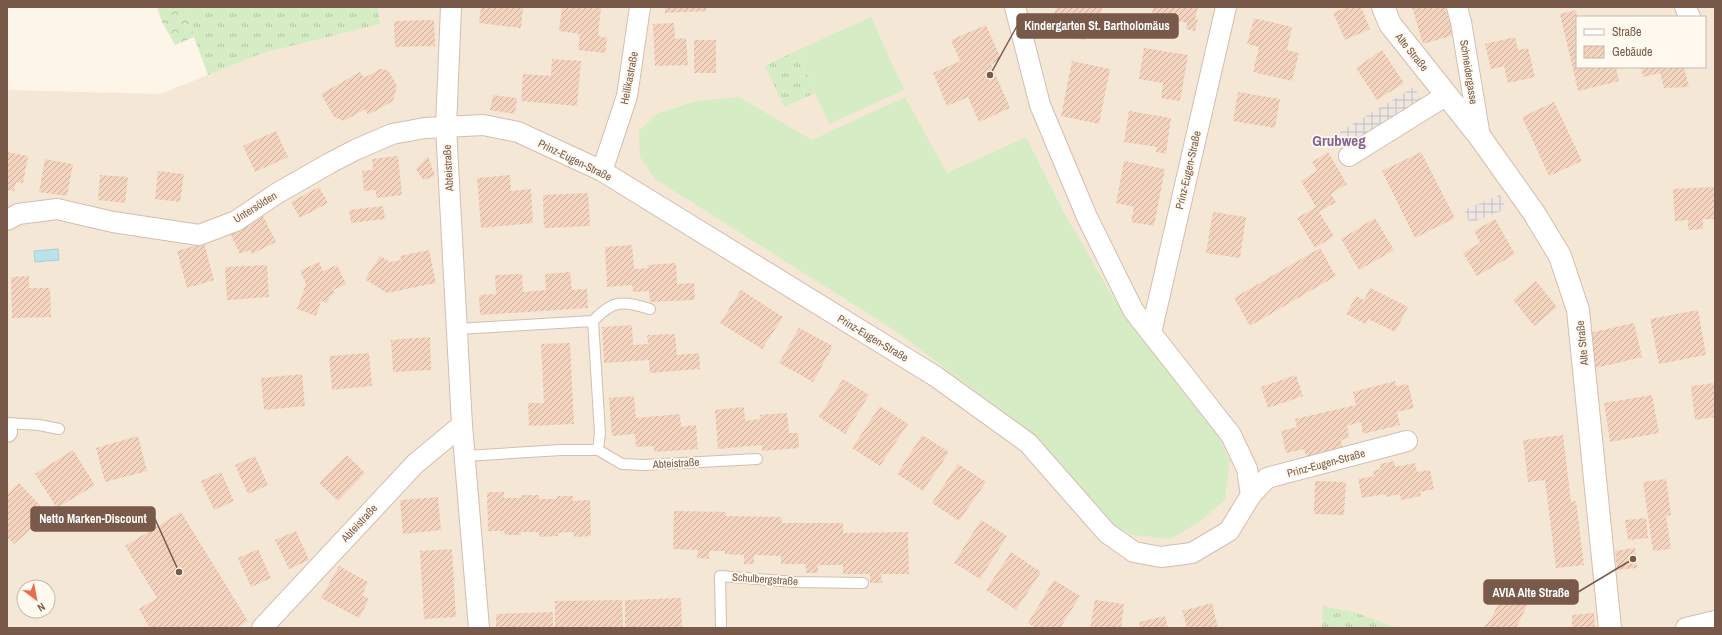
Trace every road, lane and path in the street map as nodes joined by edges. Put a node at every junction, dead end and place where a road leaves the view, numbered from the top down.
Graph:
1 (451, 7) edge
2 (640, 7) edge
3 (1015, 7) edge
4 (1226, 7) edge
5 (1383, 7) edge
6 (1457, 7) edge
7 (1685, 7) edge
8 (1690, 16) edge
9 (1447, 95) junction
10 (446, 126) junction
11 (1480, 137) junction
12 (1349, 156) dead end
13 (602, 171) junction
14 (7, 220) edge
15 (650, 309) dead end
16 (593, 321) junction
17 (457, 329) junction
18 (1151, 333) junction
19 (7, 424) edge
20 (462, 425) junction
21 (59, 429) dead end
22 (1407, 441) dead end
23 (598, 450) junction
24 (465, 456) junction
25 (757, 459) dead end
26 (1251, 495) junction
27 (863, 583) dead end
28 (1715, 621) edge
29 (262, 628) edge
30 (479, 628) edge
31 (721, 628) edge
32 (1610, 628) edge
33 (1686, 628) edge

1 - 10 street, Abteistraße
2 - 13 street, Heilikastraße
3 - 18 street
4 - 18 street, Prinz-Eugen-Straße
5 - 9 street, Alte Straße
6 - 11 street, Schneidergasse
7 - 8 street
9 - 11 street, Alte Straße
9 - 12 street
10 - 13 street, Prinz-Eugen-Straße
10 - 14 street, Untersölden
10 - 17 street, Abteistraße
11 - 32 street, Alte Straße
13 - 26 street, Prinz-Eugen-Straße
15 - 16 lane
16 - 17 lane
16 - 23 lane
17 - 20 street, Abteistraße
18 - 26 street
19 - 21 lane
20 - 24 street, Abteistraße
20 - 29 street, Abteistraße
22 - 26 street, Prinz-Eugen-Straße
23 - 24 lane
23 - 25 lane, Abteistraße
24 - 30 street, Abteistraße
27 - 31 lane, Schulbergstraße
28 - 33 street

